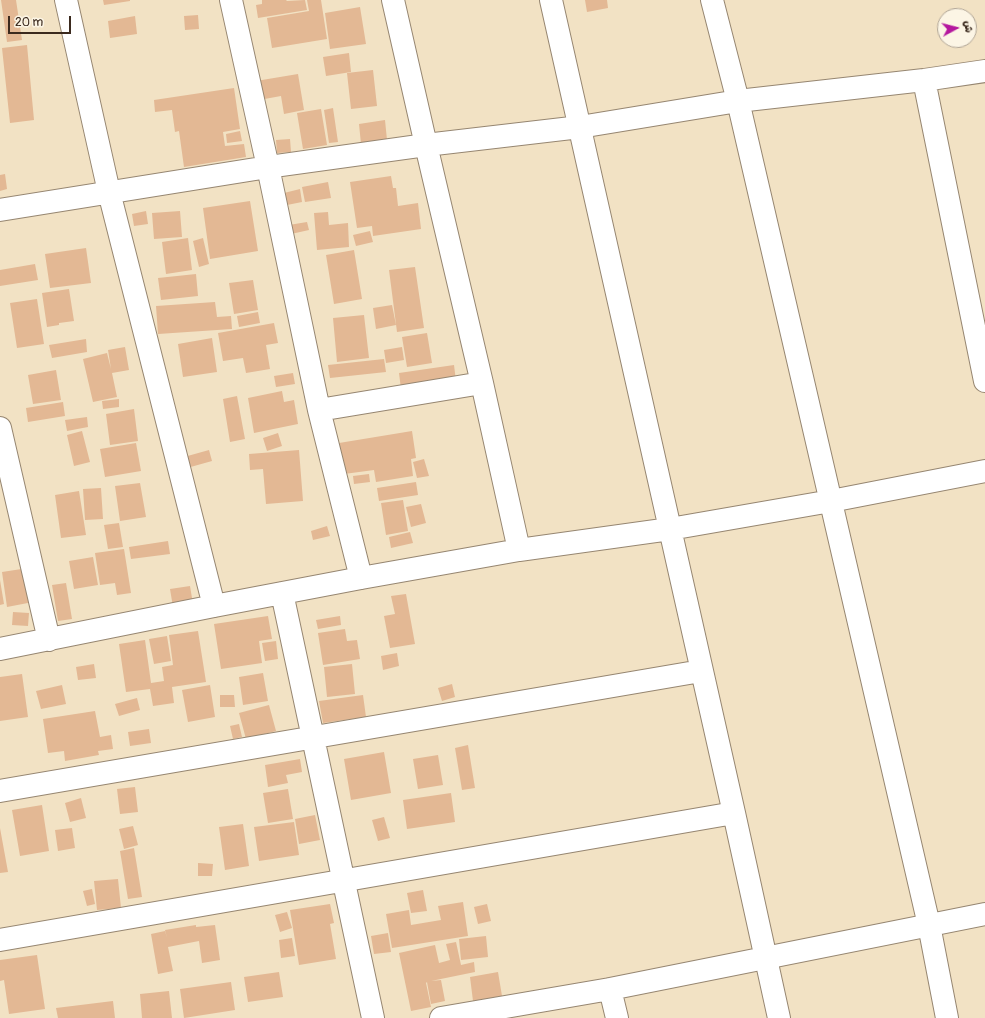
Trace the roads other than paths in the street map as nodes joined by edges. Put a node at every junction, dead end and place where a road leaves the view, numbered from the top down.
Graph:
1 (66, 0) edge
2 (231, 0) edge
3 (393, 0) edge
4 (551, 0) edge
5 (712, 0) edge
6 (985, 71) edge
7 (924, 80) junction
8 (738, 101) junction
9 (580, 127) junction
10 (426, 145) junction
11 (268, 167) junction
12 (109, 192) junction
13 (0, 210) edge
14 (985, 381) edge
15 (482, 383) junction
16 (319, 410) junction
17 (0, 428) edge
18 (985, 471) edge
19 (831, 501) junction
20 (670, 529) junction
21 (519, 550) junction
22 (361, 578) junction
23 (282, 593) junction
24 (214, 606) junction
25 (49, 640) junction
26 (0, 649) edge
27 (701, 670) junction
28 (313, 738) junction
29 (0, 791) edge
30 (734, 813) junction
31 (343, 880) junction
32 (985, 914) edge
33 (929, 925) junction
34 (0, 940) edge
35 (765, 958) junction
36 (610, 989) junction
37 (451, 1017) edge
38 (373, 1018) edge
39 (617, 1018) edge
40 (779, 1018) edge
41 (948, 1018) edge

1 - 12 street
2 - 11 street
3 - 10 street
4 - 9 street
5 - 8 street
6 - 7 street
7 - 8 street
7 - 14 street
8 - 9 street
8 - 19 street
9 - 10 street
9 - 20 street
10 - 11 street
10 - 15 street
11 - 12 street
11 - 16 street
12 - 13 street
12 - 24 street
15 - 16 street
15 - 21 street
16 - 22 street
17 - 25 street
18 - 19 street
19 - 20 street
19 - 33 street
20 - 21 street
20 - 27 street
21 - 22 street
22 - 23 street
23 - 24 street
23 - 28 street
24 - 25 street
25 - 26 street
27 - 28 street
27 - 30 street
28 - 29 street
28 - 31 street
30 - 31 street
30 - 35 street
31 - 34 street
31 - 38 street
32 - 33 street
33 - 35 street
33 - 41 street
35 - 36 street
35 - 40 street
36 - 37 street
36 - 39 street

